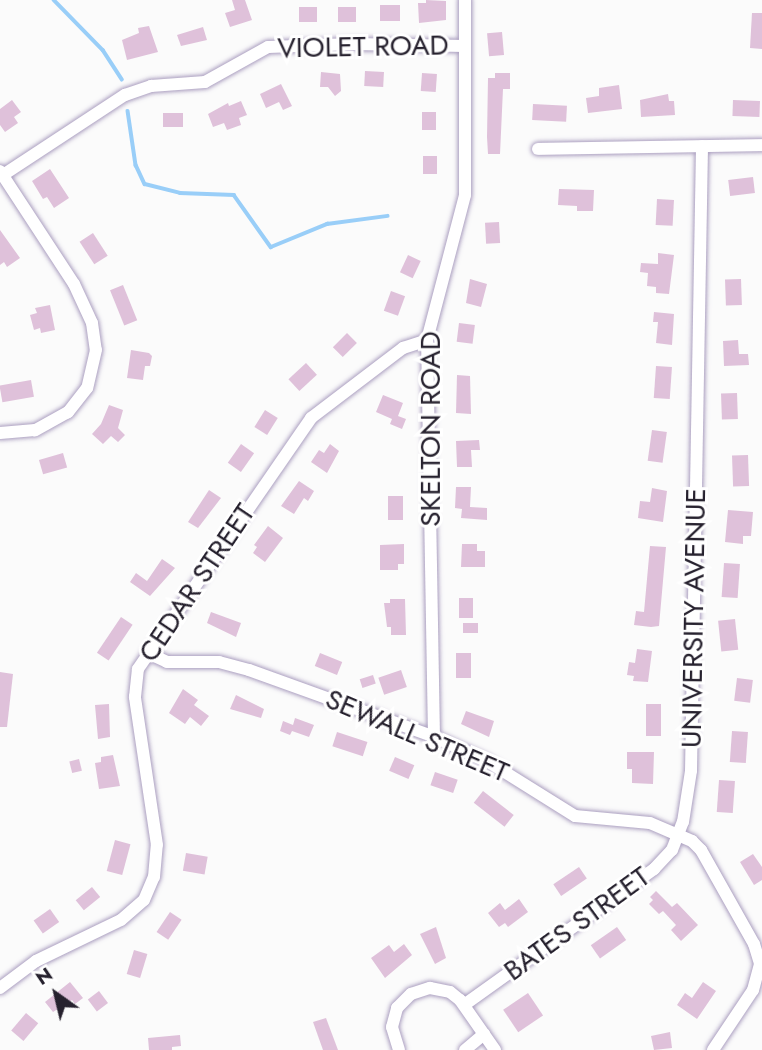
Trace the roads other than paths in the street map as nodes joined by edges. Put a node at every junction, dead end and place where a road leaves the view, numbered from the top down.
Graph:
1 (464, 0) edge
2 (464, 46) junction
3 (762, 145) edge
4 (702, 146) junction
5 (538, 149) dead end
6 (2, 173) edge
7 (427, 340) junction
8 (0, 433) edge
9 (148, 653) junction
10 (433, 737) junction
11 (680, 834) junction
12 (0, 988) edge
13 (464, 1005) junction
14 (484, 1034) junction
15 (399, 1050) edge
16 (465, 1050) edge
17 (495, 1050) edge
18 (713, 1050) edge

1 - 2 street, SKELTON ROAD
2 - 6 street, VIOLET ROAD
2 - 7 street, SKELTON ROAD
3 - 4 street
4 - 5 street
4 - 11 street, UNIVERSITY AVENUE
6 - 8 street
7 - 9 street, CEDAR STREET
7 - 10 street, SKELTON ROAD
9 - 10 street, SEWALL STREET
9 - 12 street, CEDAR STREET
10 - 11 street, SEWALL STREET
11 - 13 street, BATES STREET
11 - 18 street
13 - 14 street
13 - 15 street
14 - 16 street
14 - 17 street

